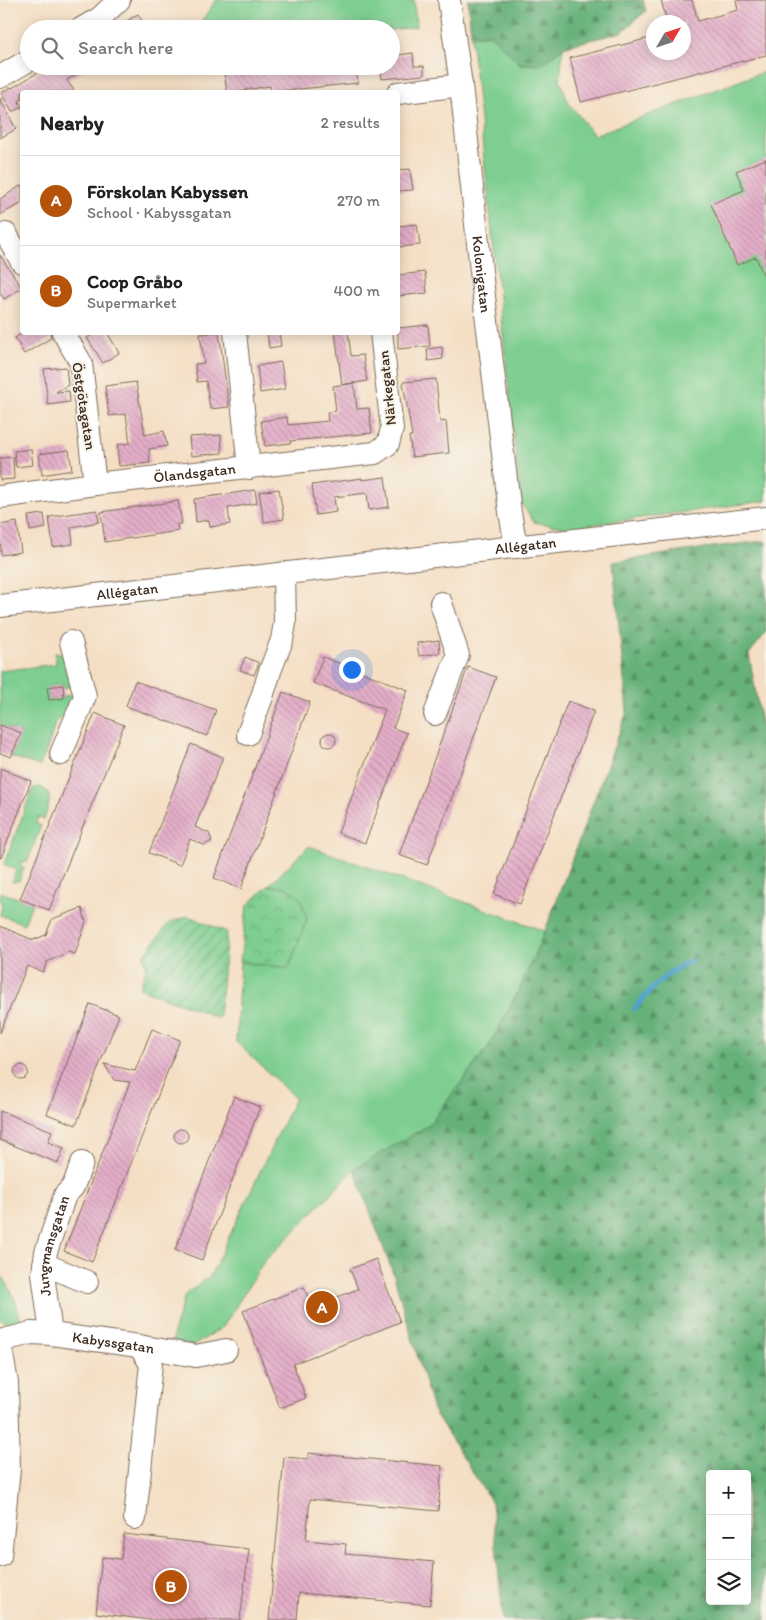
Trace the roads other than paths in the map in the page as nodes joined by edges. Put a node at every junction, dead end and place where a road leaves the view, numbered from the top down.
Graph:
1 (119, 0) edge
2 (449, 0) edge
3 (97, 20) edge
4 (20, 65) edge
5 (0, 77) edge
6 (461, 85) junction
7 (400, 93) edge
8 (10, 232) edge
9 (20, 257) edge
10 (65, 335) edge
11 (235, 335) edge
12 (380, 335) edge
13 (388, 444) joint
14 (249, 468) junction
15 (95, 484) junction
16 (0, 497) edge
17 (766, 518) edge
18 (516, 547) junction
19 (284, 573) junction
20 (441, 603) dead end
21 (0, 606) edge
22 (71, 642) dead end
23 (429, 715) dead end
24 (242, 735) dead end
25 (53, 760) dead end
26 (82, 1164) dead end
27 (44, 1264) junction
28 (87, 1282) dead end
29 (51, 1334) junction
30 (0, 1342) edge
31 (140, 1346) junction
32 (226, 1350) dead end
33 (135, 1518) dead end
34 (0, 1556) edge

1 - 3 street
2 - 6 street, Kolonigatan
4 - 5 street
6 - 7 street
6 - 18 street, Kolonigatan
8 - 9 street
10 - 15 street, Östgötagatan
11 - 14 street
12 - 13 street, Närkegatan
13 - 14 street, Ölandsgatan
14 - 15 street, Ölandsgatan
15 - 16 street, Ölandsgatan
17 - 18 street, Allégatan
18 - 19 street, Allégatan
19 - 21 street, Allégatan
19 - 24 street
20 - 23 street
22 - 25 street
26 - 27 street, Jungmansgatan
27 - 28 street
27 - 29 street, Jungmansgatan
29 - 30 street, Kabyssgatan
29 - 31 street, Kabyssgatan
30 - 34 street
31 - 32 street, Kabyssgatan
31 - 33 street

